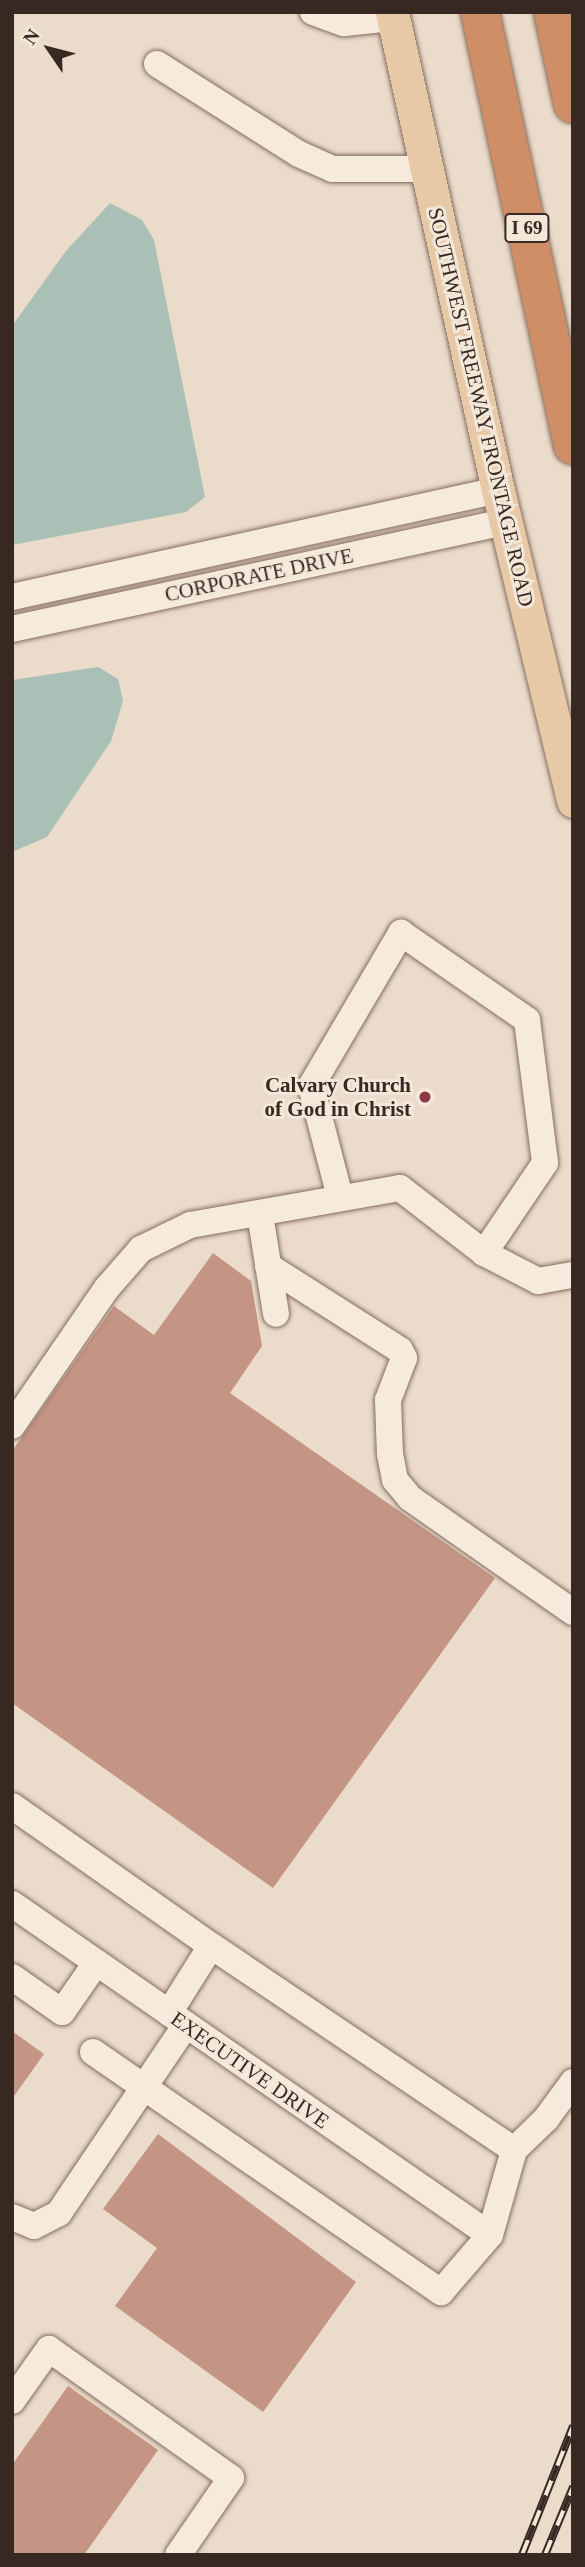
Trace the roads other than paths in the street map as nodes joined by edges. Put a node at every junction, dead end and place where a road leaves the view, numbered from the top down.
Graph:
1 (313, 12) edge
2 (462, 12) edge
3 (480, 12) edge
4 (553, 12) edge
5 (393, 15) edge
6 (157, 64) dead end
7 (573, 104) edge
8 (428, 169) junction
9 (523, 206) junction
10 (573, 444) edge
11 (498, 491) junction
12 (506, 523) junction
13 (12, 597) edge
14 (12, 629) edge
15 (573, 801) edge
16 (340, 1197) junction
17 (260, 1214) junction
18 (484, 1253) junction
19 (268, 1266) junction
20 (573, 1275) edge
21 (276, 1314) dead end
22 (12, 1426) edge
23 (573, 1612) edge
24 (12, 1806) edge
25 (12, 1904) edge
26 (211, 1946) junction
27 (96, 1963) junction
28 (12, 1977) edge
29 (177, 2019) junction
30 (93, 2052) dead end
31 (573, 2082) edge
32 (144, 2086) junction
33 (514, 2150) junction
34 (12, 2217) edge
35 (489, 2235) junction
36 (12, 2400) edge
37 (187, 2552) edge

1 - 5 street
2 - 9 highway
3 - 9 highway, I 69
4 - 7 highway
5 - 8 main road, SOUTHWEST FREEWAY FRONTAGE ROAD
6 - 8 street
8 - 11 main road, SOUTHWEST FREEWAY FRONTAGE ROAD
9 - 10 highway, I 69
11 - 12 main road, SOUTHWEST FREEWAY FRONTAGE ROAD
11 - 13 street, CORPORATE DRIVE
12 - 14 street, CORPORATE DRIVE
12 - 15 main road, SOUTHWEST FREEWAY FRONTAGE ROAD
16 - 17 street
16 - 18 street
16 - 18 street
17 - 19 street
17 - 22 street
18 - 20 street
19 - 21 street
19 - 23 street
24 - 26 street
25 - 27 street, EXECUTIVE DRIVE
26 - 29 street
26 - 33 street
27 - 28 street
27 - 29 street, EXECUTIVE DRIVE
29 - 32 street
29 - 35 street, EXECUTIVE DRIVE
30 - 32 street
31 - 33 street
32 - 34 street
32 - 35 street
33 - 35 street
36 - 37 street

